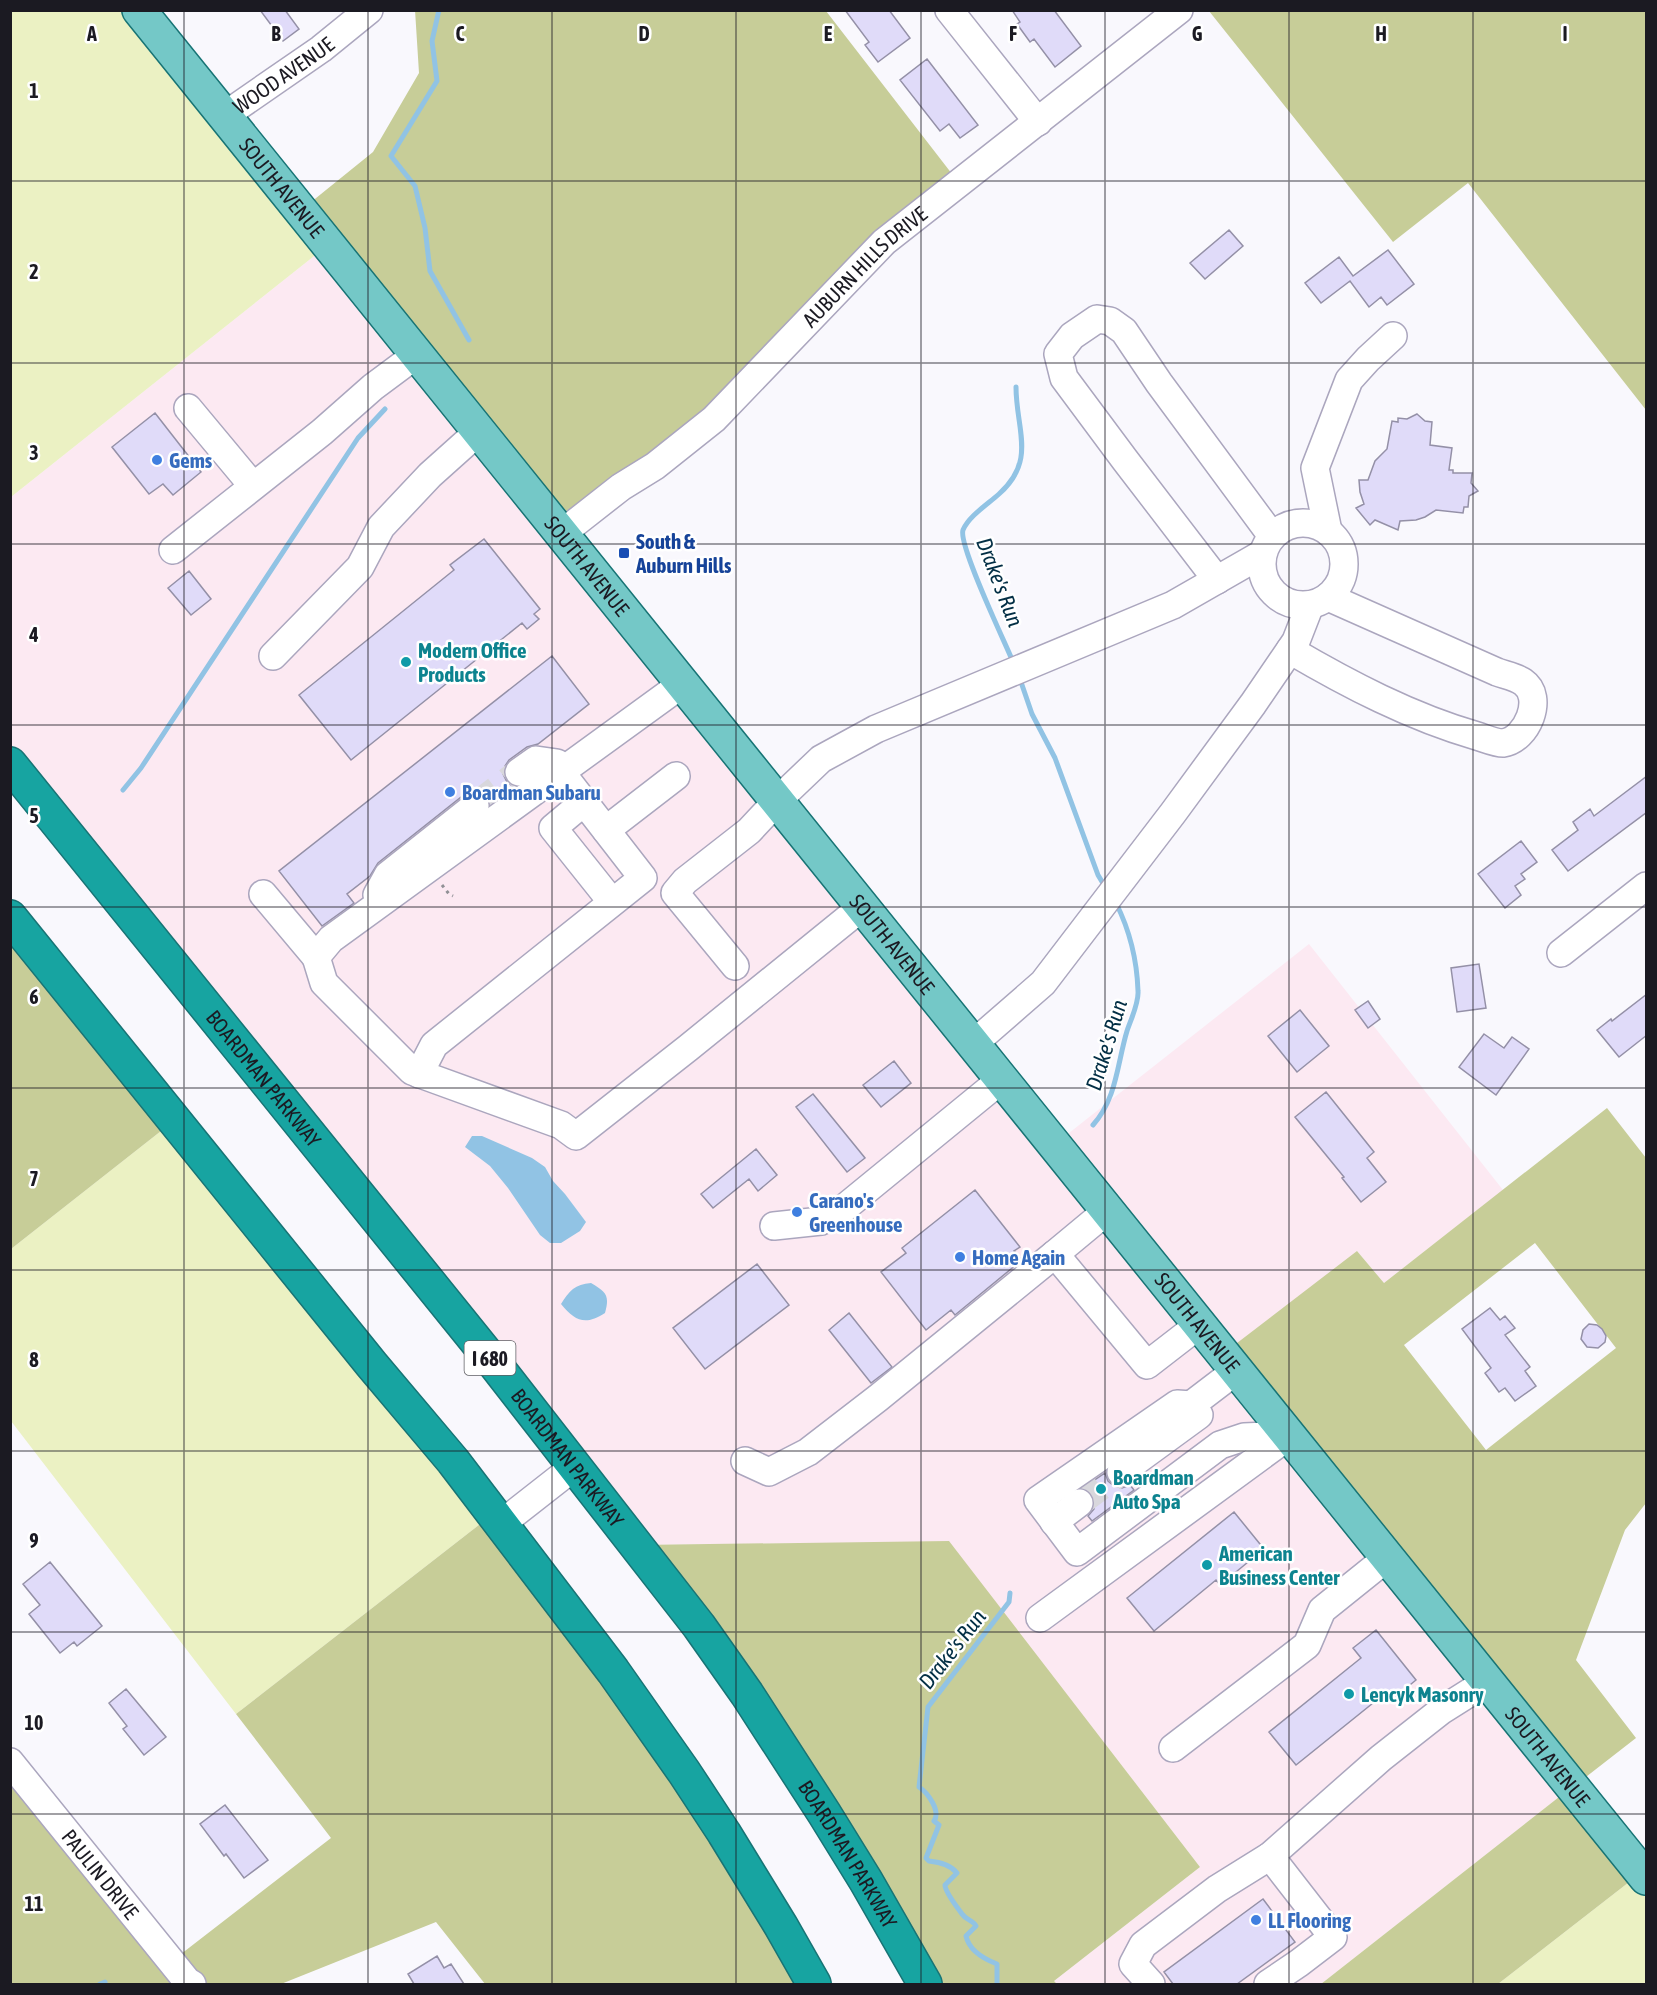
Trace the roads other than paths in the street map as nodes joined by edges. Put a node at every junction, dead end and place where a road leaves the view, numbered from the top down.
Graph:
1 (139, 10) edge
2 (369, 10) edge
3 (949, 10) edge
4 (1179, 10) edge
5 (224, 116) junction
6 (1038, 122) junction
7 (1393, 336) dead end
8 (416, 355) junction
9 (188, 408) dead end
10 (478, 432) junction
11 (253, 486) junction
12 (1328, 531) junction
13 (561, 534) junction
14 (1267, 545) junction
15 (173, 550) dead end
16 (1217, 580) junction
17 (1319, 601) junction
18 (1290, 650) junction
19 (273, 656) dead end
20 (682, 684) junction
21 (10, 764) edge
22 (564, 768) junction
23 (522, 776) tunnel mouth
24 (676, 776) dead end
25 (777, 801) junction
26 (584, 802) junction
27 (478, 810) tunnel mouth
28 (606, 830) junction
29 (1647, 886) edge
30 (263, 894) dead end
31 (612, 902) junction
32 (862, 907) junction
33 (368, 912) junction
34 (10, 917) edge
35 (1561, 953) dead end
36 (316, 957) junction
37 (735, 966) dead end
38 (973, 1044) junction
39 (419, 1074) junction
40 (1002, 1079) junction
41 (1108, 1210) junction
42 (774, 1226) dead end
43 (1055, 1254) junction
44 (1200, 1324) junction
45 (1237, 1370) junction
46 (1196, 1410) junction
47 (1290, 1435) junction
48 (1220, 1445) junction
49 (745, 1461) dead end
50 (574, 1466) junction
51 (1117, 1467) tunnel mouth
52 (1075, 1498) tunnel mouth
53 (1050, 1516) junction
54 (501, 1524) junction
55 (1388, 1557) junction
56 (1040, 1618) dead end
57 (1488, 1681) junction
58 (1173, 1748) dead end
59 (10, 1762) edge
60 (1270, 1856) junction
61 (1647, 1878) edge
62 (192, 1984) edge
63 (814, 1984) edge
64 (925, 1984) edge
65 (1151, 1984) edge
66 (1268, 1984) edge

1 - 5 main road, SOUTH AVENUE
2 - 5 street, WOOD AVENUE
3 - 6 street
4 - 6 street, AUBURN HILLS DRIVE
5 - 8 main road, SOUTH AVENUE
6 - 13 street, AUBURN HILLS DRIVE
7 - 12 street
8 - 10 main road, SOUTH AVENUE
8 - 11 street
9 - 11 street
10 - 13 main road, SOUTH AVENUE
10 - 19 street
11 - 15 street
12 - 14 street
12 - 17 street
13 - 20 main road, SOUTH AVENUE
14 - 16 street
14 - 16 street
14 - 17 street
16 - 25 street
17 - 18 street
17 - 18 street
18 - 38 street
20 - 22 street
20 - 25 main road, SOUTH AVENUE
21 - 50 highway, BOARDMAN PARKWAY / I 680
22 - 23 street
22 - 26 street
22 - 33 street
24 - 28 street
25 - 32 main road, SOUTH AVENUE
25 - 37 street
26 - 28 street
26 - 31 street
27 - 33 street
28 - 31 street
29 - 35 street
30 - 36 street
31 - 39 street
32 - 38 main road, SOUTH AVENUE
32 - 39 street
33 - 36 street
34 - 54 highway
36 - 39 street
38 - 40 main road, SOUTH AVENUE
40 - 41 main road, SOUTH AVENUE
40 - 42 street
41 - 43 street
41 - 44 main road, SOUTH AVENUE
43 - 44 street
43 - 49 street
44 - 45 main road, SOUTH AVENUE
45 - 46 street
45 - 47 main road, SOUTH AVENUE
46 - 48 street
46 - 51 street
46 - 53 street
47 - 48 street
47 - 55 main road, SOUTH AVENUE
47 - 56 street
48 - 53 street
50 - 54 street
50 - 64 highway, BOARDMAN PARKWAY / I 680
52 - 53 street
54 - 63 highway
55 - 57 main road, SOUTH AVENUE
55 - 58 street
57 - 60 street
57 - 61 main road, SOUTH AVENUE
59 - 62 street, PAULIN DRIVE
60 - 65 street
60 - 66 street

